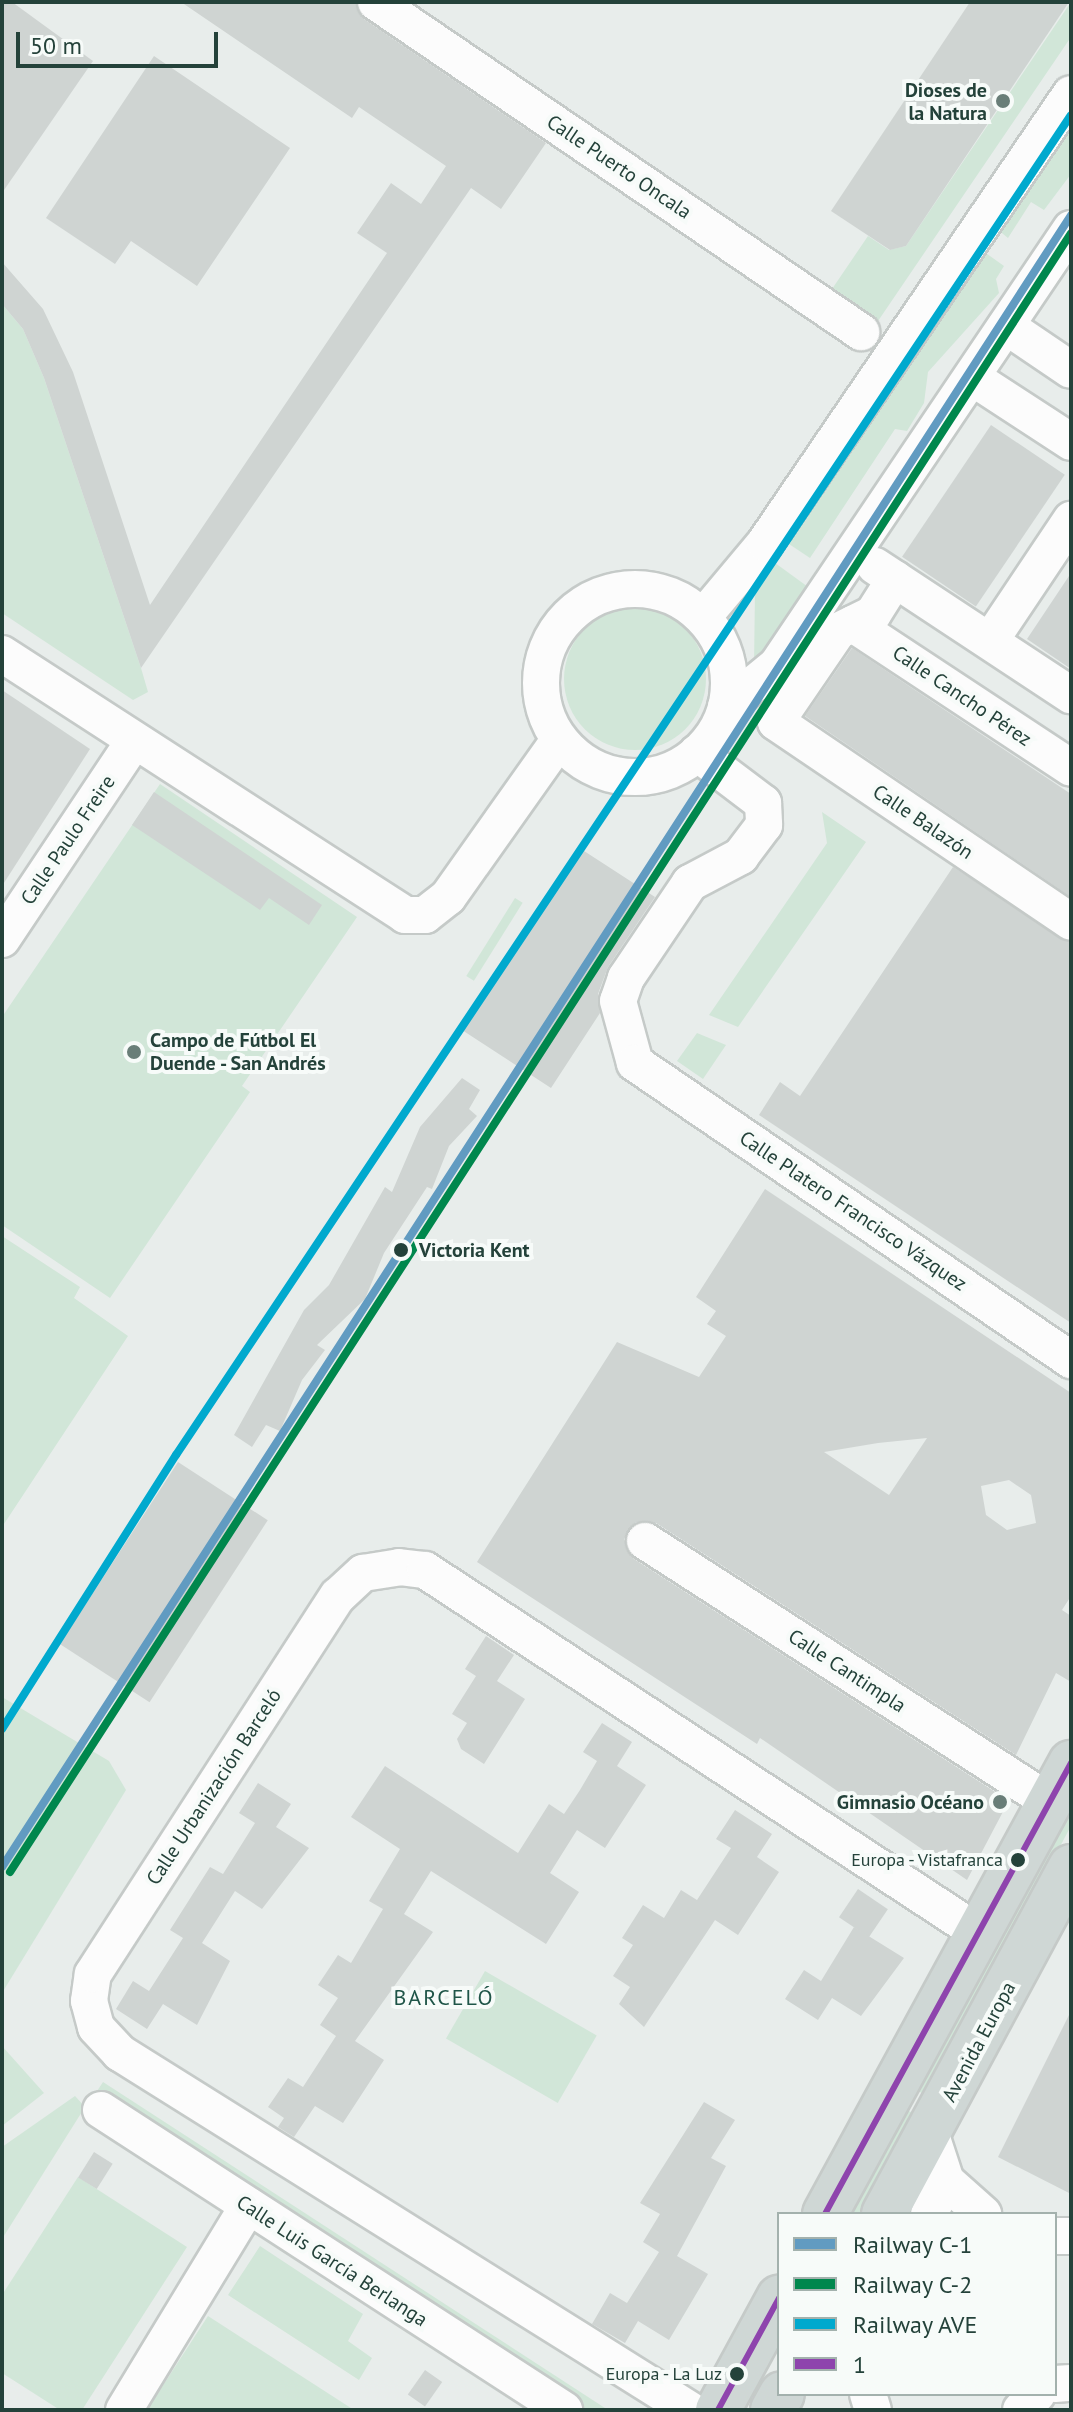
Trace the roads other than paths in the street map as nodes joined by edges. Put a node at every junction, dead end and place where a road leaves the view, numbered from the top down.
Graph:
1 (376, 2) edge
2 (1071, 94) edge
3 (1071, 229) edge
4 (1006, 326) junction
5 (861, 332) dead end
6 (1068, 368) edge
7 (973, 378) junction
8 (1031, 416) junction
9 (1071, 442) edge
10 (1071, 520) edge
11 (856, 554) junction
12 (895, 579) junction
13 (703, 617) junction
14 (853, 624) junction
15 (990, 641) junction
16 (2, 654) edge
17 (1071, 695) edge
18 (726, 707) junction
19 (559, 740) junction
20 (134, 741) junction
21 (697, 753) junction
22 (1070, 766) edge
23 (1071, 922) edge
24 (2, 939) edge
25 (1071, 1360) edge
26 (645, 1541) dead end
27 (1071, 1763) edge
28 (1050, 1802) junction
29 (1071, 1867) edge
30 (979, 1933) junction
31 (101, 2110) dead end
32 (930, 2132) junction
33 (946, 2181) junction
34 (248, 2206) junction
35 (826, 2212) edge
36 (885, 2212) edge
37 (930, 2212) edge
38 (981, 2212) edge
39 (777, 2302) edge
40 (124, 2410) edge
41 (564, 2410) edge
42 (690, 2410) edge
43 (718, 2410) edge

1 - 5 street, Calle Puerto Oncala
2 - 13 street
3 - 4 street
4 - 6 street
4 - 7 street
6 - 8 street
7 - 8 street
7 - 11 street
8 - 9 street
10 - 15 street
11 - 12 street
11 - 18 street
12 - 14 street
12 - 15 street
13 - 18 street
13 - 19 street
14 - 22 street, Calle Cancho Pérez
14 - 23 street, Calle Balazón
15 - 17 street
16 - 20 street
18 - 21 street
19 - 20 street
19 - 21 street
20 - 24 street, Calle Paulo Freire
21 - 25 street, Calle Platero Francisco Vázquez
26 - 28 street, Calle Cantimpla
27 - 28 main road
28 - 30 main road
29 - 32 main road, Avenida Europa
30 - 35 main road
30 - 42 street, Calle Urbanización Barceló
31 - 34 street, Calle Luis García Berlanga
32 - 33 street
32 - 36 main road, Avenida Europa
33 - 37 street
33 - 38 street
34 - 40 street
34 - 41 street, Calle Luis García Berlanga
39 - 43 main road

